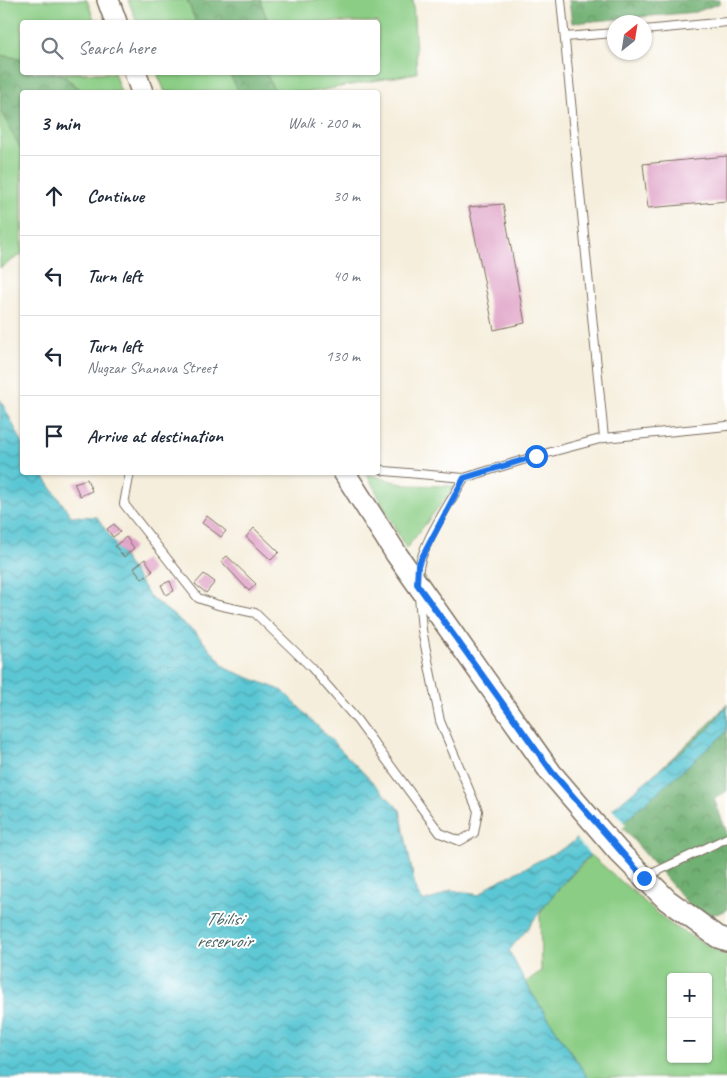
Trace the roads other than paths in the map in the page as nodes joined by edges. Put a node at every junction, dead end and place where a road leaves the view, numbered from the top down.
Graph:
1 (108, 0) edge
2 (561, 0) edge
3 (115, 20) edge
4 (727, 22) edge
5 (652, 29) edge
6 (607, 33) edge
7 (565, 37) junction
8 (135, 75) edge
9 (141, 90) edge
10 (727, 426) edge
11 (604, 438) junction
12 (380, 469) edge
13 (129, 475) edge
14 (346, 475) edge
15 (464, 478) junction
16 (417, 584) junction
17 (727, 838) edge
18 (644, 878) junction
19 (727, 940) edge

1 - 3 main road
2 - 7 lane
4 - 5 lane
6 - 7 lane
7 - 11 lane
8 - 9 main road
10 - 11 lane
11 - 15 lane
12 - 15 lane
13 - 16 lane
14 - 16 main road
15 - 16 lane
16 - 18 main road
17 - 18 lane
18 - 19 main road

